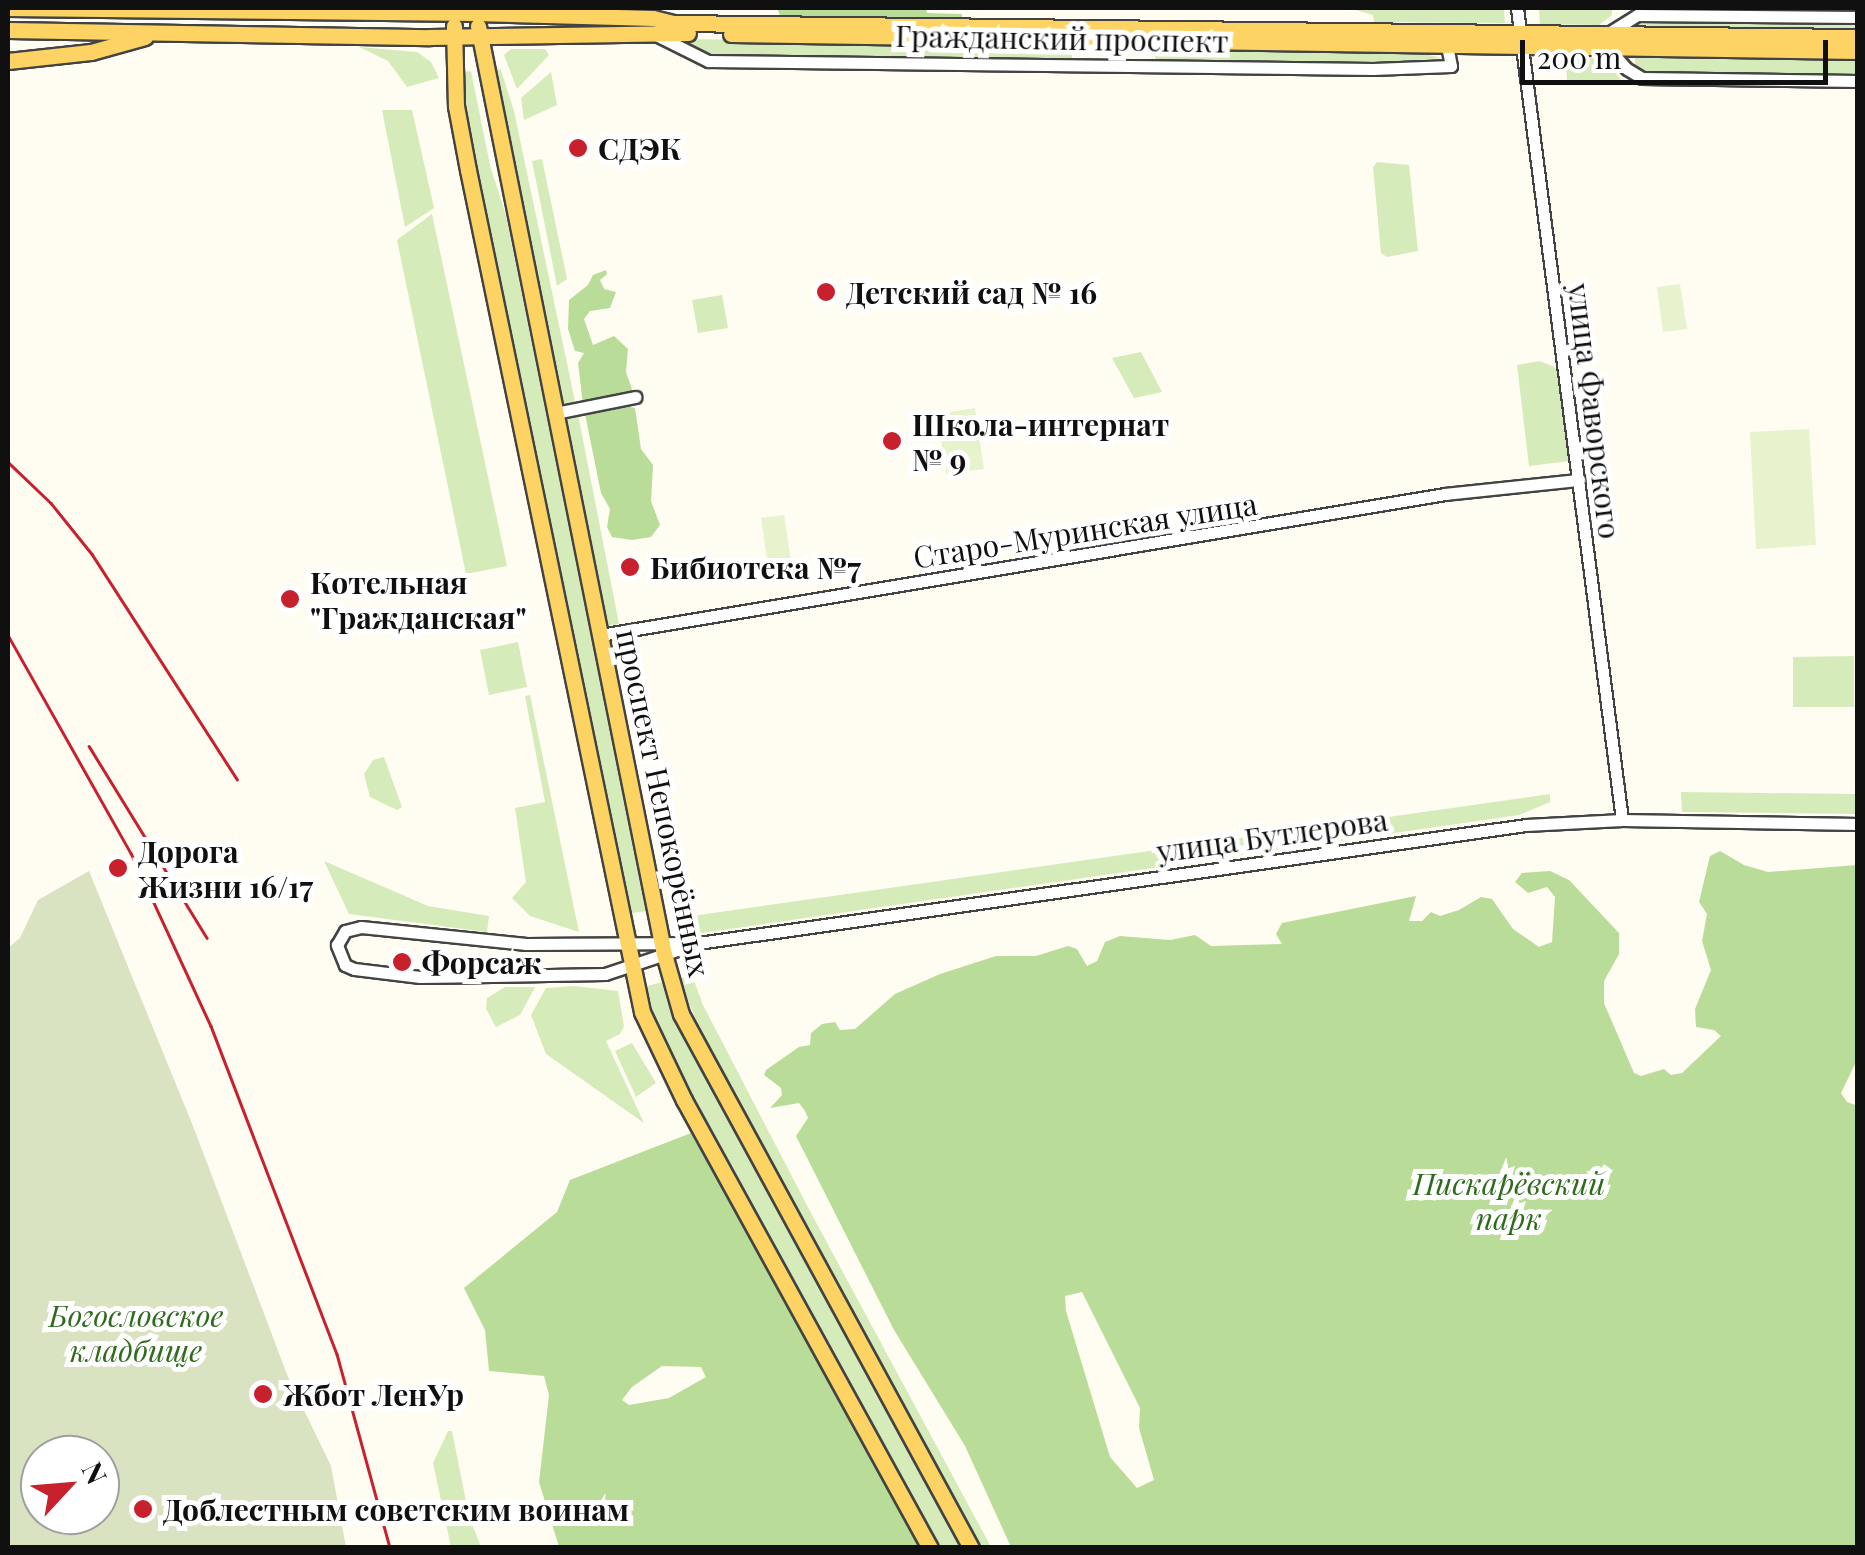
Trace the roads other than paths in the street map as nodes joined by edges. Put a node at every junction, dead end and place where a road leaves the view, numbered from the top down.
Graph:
1 (8, 8) edge
2 (89, 8) edge
3 (180, 8) edge
4 (1516, 8) edge
5 (454, 10) edge
6 (476, 10) edge
7 (1858, 16) edge
8 (8, 30) edge
9 (89, 31) junction
10 (158, 32) junction
11 (656, 34) junction
12 (453, 36) junction
13 (479, 36) junction
14 (1858, 38) edge
15 (1522, 40) junction
16 (1607, 40) junction
17 (1447, 46) junction
18 (1858, 50) edge
19 (91, 52) junction
20 (8, 61) edge
21 (1858, 81) edge
22 (635, 398) dead end
23 (555, 414) junction
24 (1579, 480) junction
25 (600, 635) junction
26 (1622, 820) junction
27 (1858, 824) edge
28 (625, 943) junction
29 (664, 948) junction
30 (630, 966) junction
31 (930, 1548) edge
32 (971, 1548) edge

1 - 2 main road, Гражданский проспект
2 - 3 main road, Гражданский проспект
3 - 5 main road, Гражданский проспект
4 - 15 street, улица Фаворского
5 - 6 main road, Гражданский проспект
5 - 12 main road
6 - 13 main road, проспект Непокорённых
6 - 15 main road, Гражданский проспект
7 - 16 street
8 - 9 main road, Гражданский проспект
9 - 10 main road, Гражданский проспект
9 - 19 main road
10 - 12 main road, Гражданский проспект
10 - 19 main road
11 - 13 main road, Гражданский проспект
11 - 17 main road, Гражданский проспект
11 - 17 street, Гражданский проспект
12 - 13 main road, Гражданский проспект
12 - 28 main road
13 - 23 main road, проспект Непокорённых
14 - 16 main road, Гражданский проспект
15 - 16 main road, Гражданский проспект
15 - 17 main road, Гражданский проспект
15 - 24 street, улица Фаворского
16 - 18 main road, Гражданский проспект
16 - 21 street
19 - 20 main road
22 - 23 street
23 - 25 main road, проспект Непокорённых
24 - 25 street, Старо-Муринская улица
24 - 26 street, улица Фаворского
25 - 29 main road, проспект Непокорённых
26 - 27 street, улица Бутлерова
26 - 29 street, улица Бутлерова
28 - 29 street, улица Бутлерова
28 - 30 main road
28 - 30 street, улица Бутлерова
29 - 30 street, улица Бутлерова
29 - 32 main road, проспект Непокорённых
30 - 31 main road

